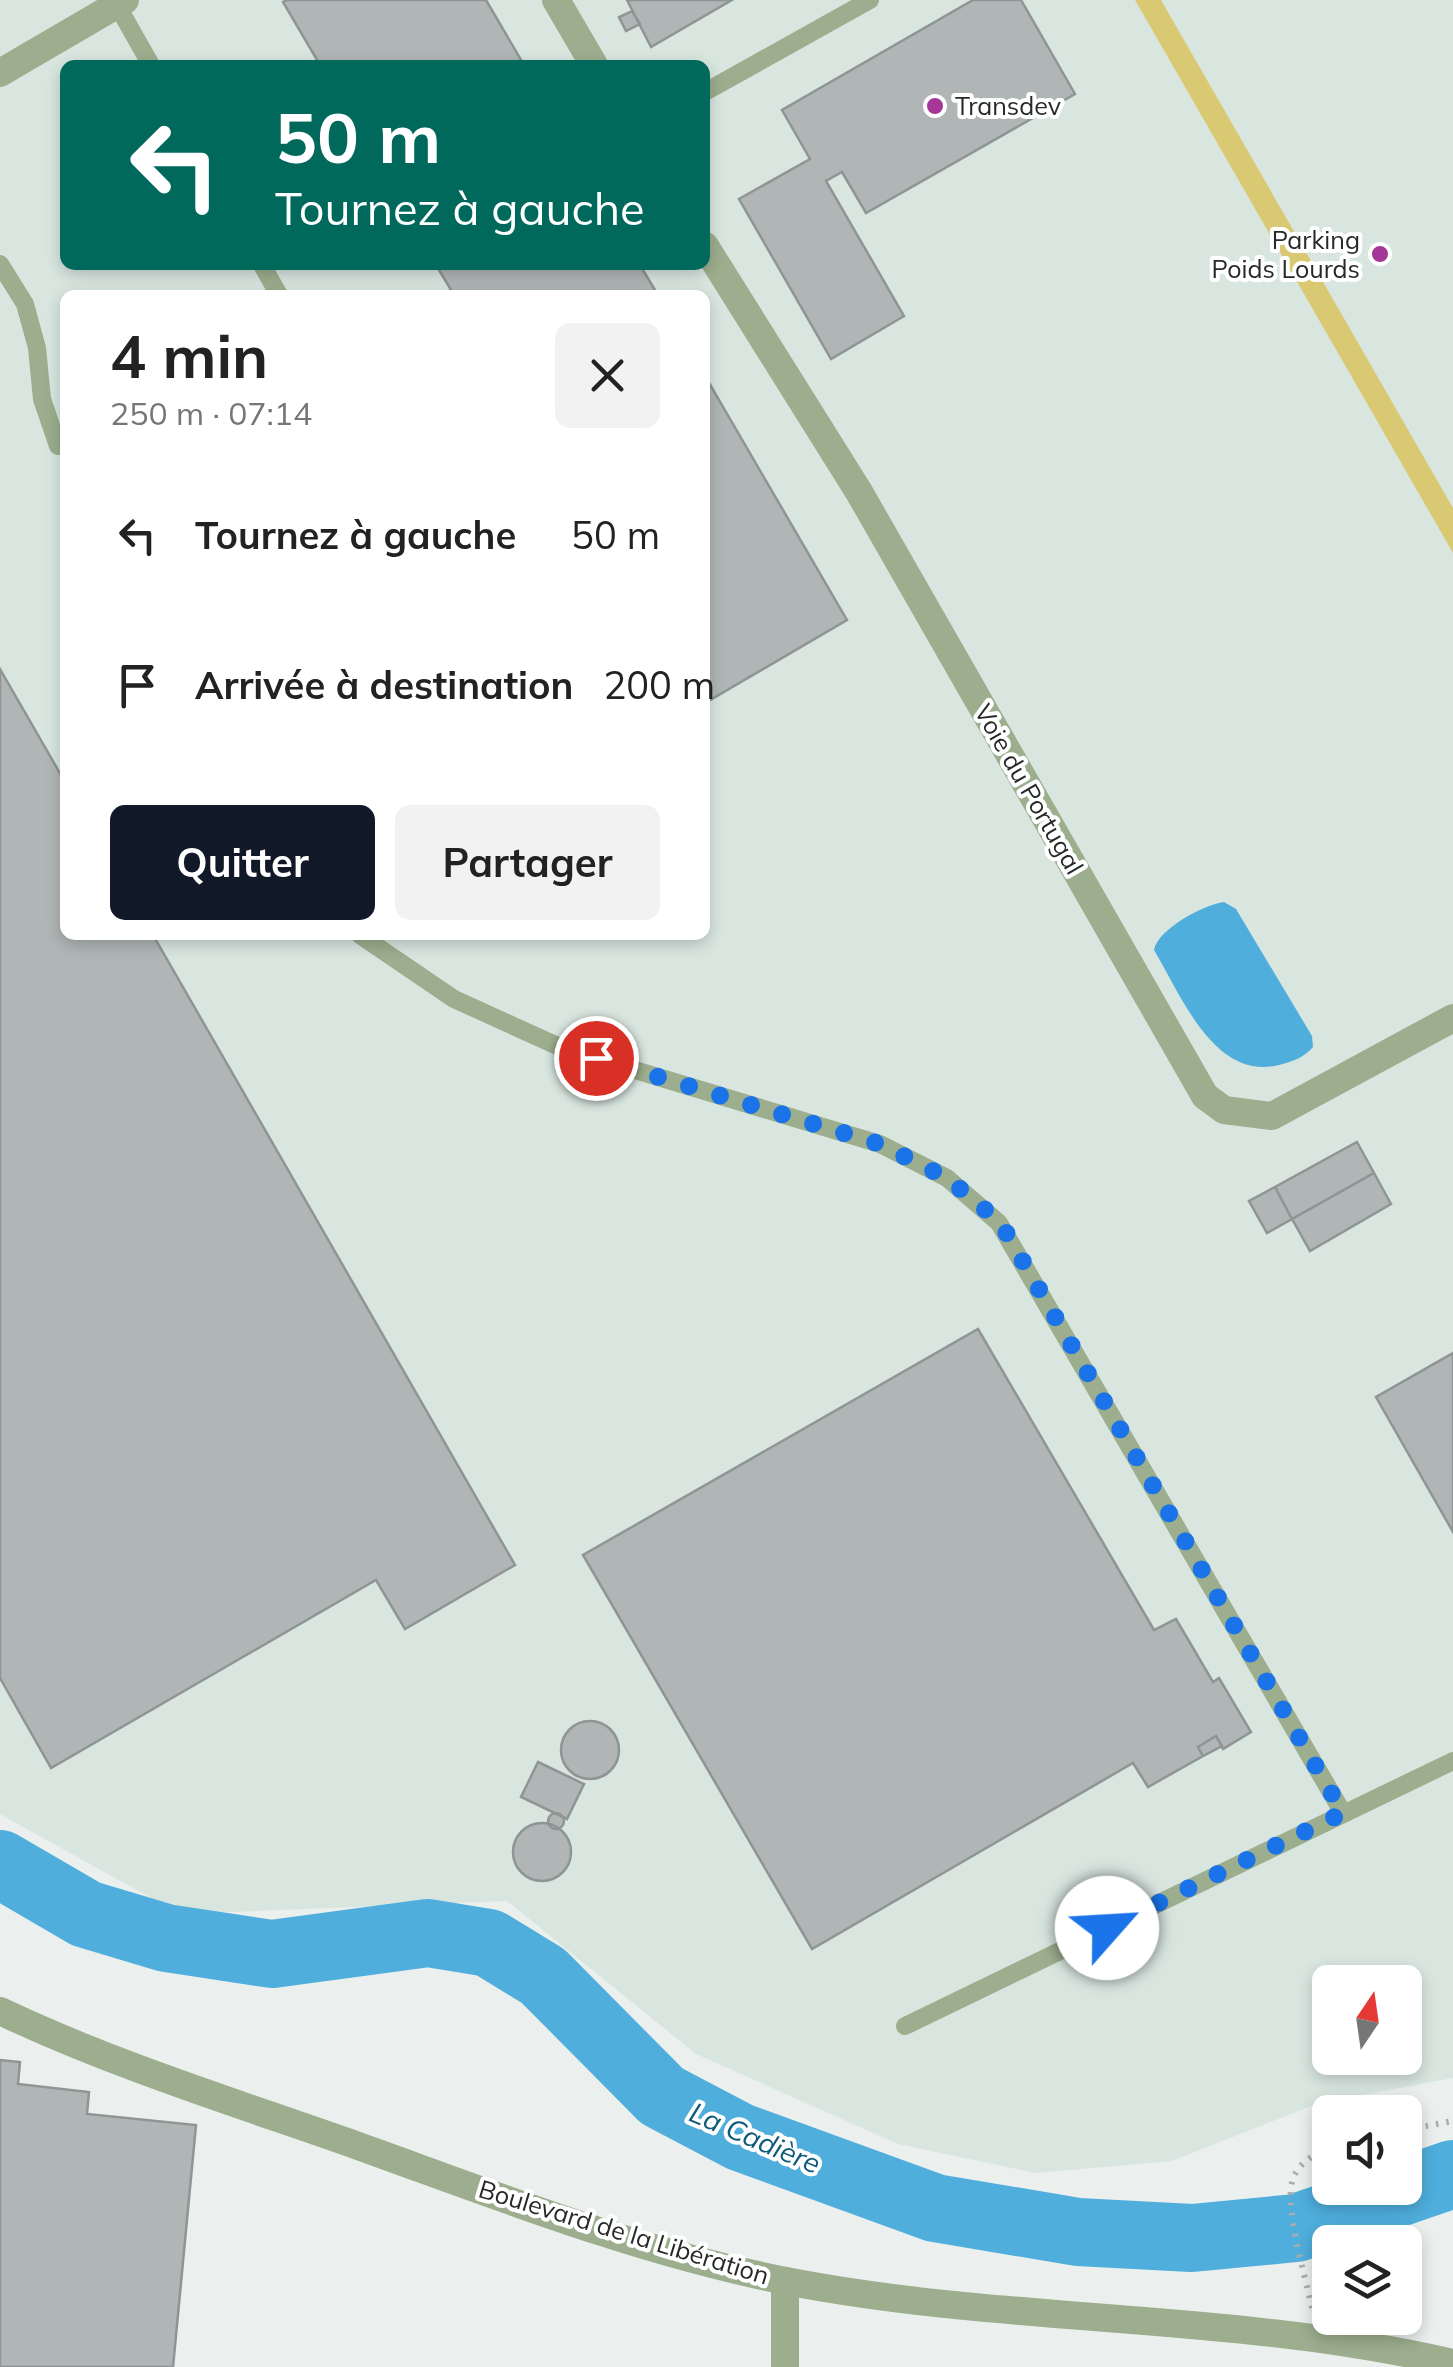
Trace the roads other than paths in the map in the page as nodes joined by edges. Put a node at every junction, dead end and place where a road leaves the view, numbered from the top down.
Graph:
1 (556, 0) edge
2 (870, 0) edge
3 (119, 2) edge
4 (148, 60) edge
5 (591, 60) edge
6 (0, 72) edge
7 (710, 89) edge
8 (710, 254) edge
9 (0, 264) edge
10 (60, 442) edge
11 (367, 940) edge
12 (1453, 1018) edge
13 (1453, 1761) edge
14 (1343, 1813) junction
15 (0, 2011) edge
16 (905, 2026) dead end
17 (785, 2281) junction
18 (1453, 2362) edge
19 (784, 2367) edge

1 - 5 street
2 - 7 lane
3 - 4 lane
3 - 6 street
8 - 12 street, Voie du Portugal
9 - 10 lane
11 - 14 lane
13 - 14 lane
14 - 16 lane
15 - 17 street, Boulevard de la Libération
17 - 18 street, Boulevard de la Libération
17 - 19 street

